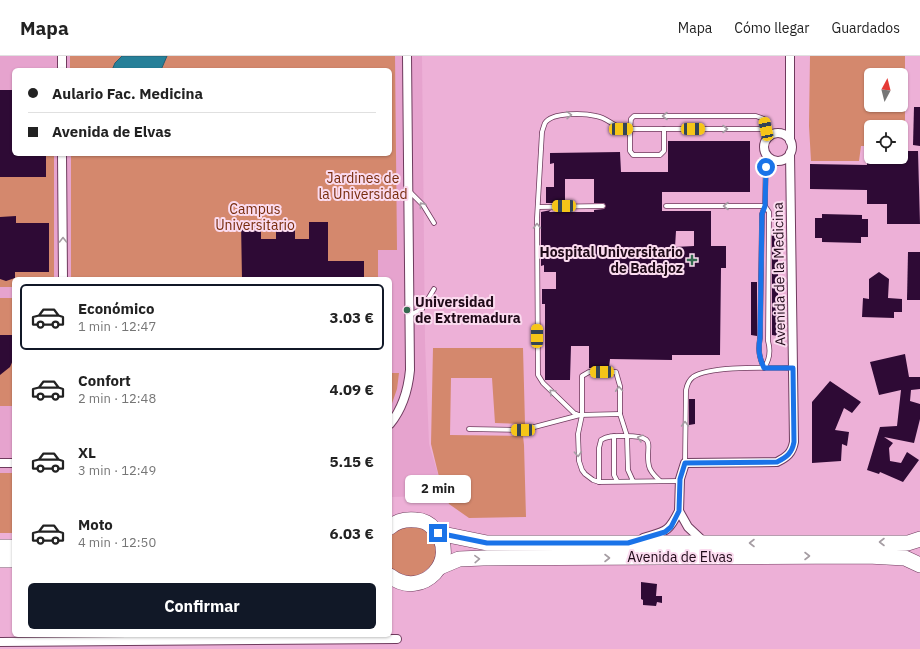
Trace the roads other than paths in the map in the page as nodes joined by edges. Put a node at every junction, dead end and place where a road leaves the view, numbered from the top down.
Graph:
1 (62, 56) edge
2 (407, 56) edge
3 (790, 56) edge
4 (62, 68) edge
5 (630, 129) junction
6 (664, 129) junction
7 (766, 129) junction
8 (766, 141) junction
9 (790, 141) junction
10 (790, 153) junction
11 (766, 154) junction
12 (62, 156) edge
13 (408, 190) junction
14 (538, 206) junction
15 (603, 206) dead end
16 (666, 206) dead end
17 (765, 206) junction
18 (434, 223) dead end
19 (63, 277) edge
20 (434, 289) dead end
21 (409, 315) junction
22 (764, 368) junction
23 (793, 368) junction
24 (620, 414) junction
25 (582, 415) junction
26 (392, 421) edge
27 (469, 429) dead end
28 (614, 436) junction
29 (627, 436) junction
30 (0, 463) edge
31 (12, 463) edge
32 (685, 463) junction
33 (633, 481) junction
34 (660, 481) junction
35 (680, 481) junction
36 (599, 482) junction
37 (617, 482) junction
38 (679, 511) junction
39 (392, 526) edge
40 (438, 533) junction
41 (920, 539) edge
42 (628, 543) junction
43 (704, 543) junction
44 (0, 547) edge
45 (12, 547) edge
46 (0, 560) edge
47 (12, 560) edge
48 (920, 564) edge
49 (440, 567) junction
50 (392, 578) edge
51 (397, 639) dead end
52 (284, 640) junction
53 (0, 642) edge
54 (112, 645) edge
55 (158, 645) edge
56 (284, 649) edge

1 - 4 street
2 - 13 street
3 - 9 street
5 - 6 lane
5 - 6 lane
7 -> 5 lane
14 -> 5 lane
6 -> 7 lane
7 - 8 lane
8 - 9 street
8 - 11 street
9 - 10 street
10 - 11 street
10 - 23 street, Avenida de la Medicina
11 - 17 lane
19 -> 12 street
18 -> 13 lane
13 - 21 street
14 - 15 lane
25 -> 14 lane
17 -> 16 lane
17 - 22 lane
17 - 22 lane
20 - 21 lane
21 - 26 street
22 - 23 lane
32 -> 22 lane
23 - 32 street, Avenida de la Medicina
24 - 25 lane
24 -> 25 lane
24 - 29 lane
25 - 27 lane
25 -> 36 lane
28 - 29 lane
28 - 36 lane
28 - 37 lane
29 - 33 lane
34 -> 29 lane
30 - 31 street
32 - 35 street
33 - 34 lane
33 - 37 lane
34 - 35 lane
35 - 38 street
36 - 37 lane
38 - 42 street, Avenida de Elvas
38 - 43 street, Avenida de Elvas
39 - 40 highway
40 - 42 highway, Avenida de Elvas
40 - 49 highway
41 -> 43 highway, Avenida de Elvas
42 - 43 highway, Avenida de Elvas
44 - 45 highway
46 - 47 highway
49 -> 48 highway, Avenida de Elvas
49 - 50 highway, Avenida de Elvas
51 - 52 street
52 - 55 street
52 - 56 street
53 - 54 street
54 - 55 street

